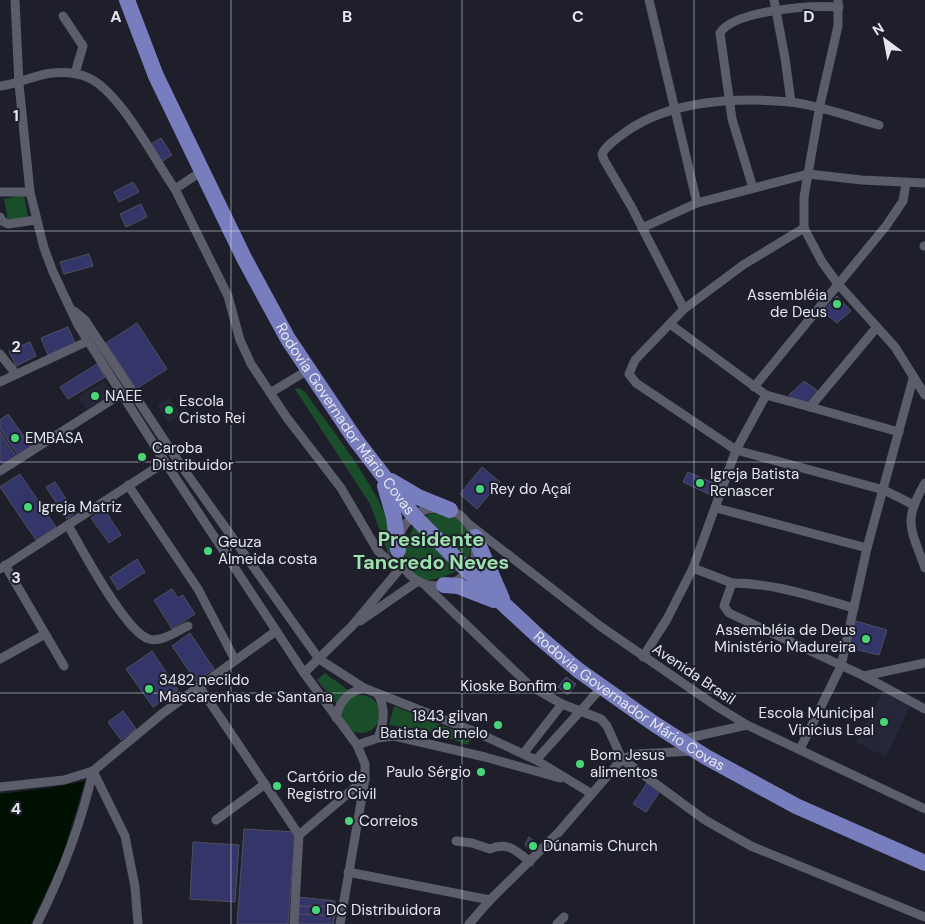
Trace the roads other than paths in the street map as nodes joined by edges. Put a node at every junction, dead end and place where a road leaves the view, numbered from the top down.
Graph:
1 (15, 0) edge
2 (127, 0) edge
3 (650, 0) edge
4 (774, 0) edge
5 (838, 4) edge
6 (776, 11) junction
7 (63, 16) dead end
8 (75, 73) junction
9 (19, 84) junction
10 (0, 86) edge
11 (730, 101) junction
12 (791, 102) junction
13 (819, 109) junction
14 (677, 110) junction
15 (879, 125) dead end
16 (202, 171) junction
17 (808, 174) junction
18 (906, 183) junction
19 (925, 183) edge
20 (753, 188) junction
21 (175, 189) junction
22 (0, 192) edge
23 (30, 192) junction
24 (697, 202) junction
25 (0, 217) edge
26 (36, 220) junction
27 (642, 228) junction
28 (804, 228) junction
29 (838, 284) junction
30 (684, 309) junction
31 (72, 310) junction
32 (670, 324) junction
33 (877, 327) junction
34 (88, 341) junction
35 (0, 354) edge
36 (308, 370) junction
37 (16, 374) junction
38 (913, 379) junction
39 (0, 382) edge
40 (754, 387) junction
41 (270, 393) junction
42 (121, 394) junction
43 (766, 395) junction
44 (925, 395) edge
45 (810, 407) junction
46 (150, 419) junction
47 (139, 421) junction
48 (899, 432) junction
49 (736, 450) junction
50 (165, 462) junction
51 (0, 471) edge
52 (381, 474) junction
53 (925, 483) edge
54 (128, 485) junction
55 (884, 490) junction
56 (912, 504) junction
57 (716, 508) junction
58 (450, 510) junction
59 (414, 516) junction
60 (68, 525) junction
61 (472, 531) junction
62 (867, 548) junction
63 (401, 559) junction
64 (3, 567) edge
65 (693, 568) junction
66 (925, 568) edge
67 (468, 571) junction
68 (261, 581) junction
69 (421, 582) junction
70 (732, 583) junction
71 (444, 585) junction
72 (249, 589) junction
73 (505, 605) junction
74 (854, 608) junction
75 (188, 626) dead end
76 (352, 626) junction
77 (276, 631) junction
78 (45, 634) junction
79 (643, 657) junction
80 (318, 658) junction
81 (0, 659) edge
82 (235, 660) junction
83 (925, 663) edge
84 (64, 666) dead end
85 (841, 666) junction
86 (304, 673) junction
87 (864, 676) junction
88 (199, 686) junction
89 (602, 687) junction
90 (364, 688) junction
91 (378, 694) junction
92 (562, 704) junction
93 (925, 709) edge
94 (581, 711) junction
95 (336, 718) junction
96 (747, 725) junction
97 (378, 738) junction
98 (678, 740) junction
99 (356, 745) junction
100 (800, 748) junction
101 (697, 751) junction
102 (523, 754) junction
103 (622, 759) junction
104 (536, 760) junction
105 (93, 771) junction
106 (365, 779) junction
107 (568, 780) junction
108 (265, 784) junction
109 (0, 787) edge
110 (592, 794) junction
111 (925, 809) edge
112 (216, 820) dead end
113 (299, 835) junction
114 (456, 841) dead end
115 (530, 862) junction
116 (925, 863) edge
117 (348, 872) junction
118 (490, 900) junction
119 (564, 917) dead end
120 (925, 917) edge
121 (37, 924) edge
122 (138, 924) edge
123 (294, 924) edge
124 (340, 924) edge
125 (468, 924) edge
126 (557, 924) edge

1 - 9 street
2 - 16 highway, Rodovia Governador Mário Covas
3 - 14 street
4 - 6 street
5 - 6 street
5 - 13 street
6 - 11 street
6 - 12 street
7 - 8 street
8 - 9 street
8 - 21 street
9 - 10 street
9 - 23 street
11 - 12 street
11 - 14 street
11 - 20 street
12 - 13 street
13 - 15 street
13 - 17 street
14 - 24 street
14 - 27 street
16 - 21 street
16 - 36 highway, Rodovia Governador Mário Covas
17 - 18 street
17 - 20 street
17 - 28 street
18 - 19 street
18 - 29 street
20 - 24 street
21 - 41 street
22 - 23 street
23 - 26 street
24 - 27 street
25 - 26 street
26 - 31 street
27 - 30 street
28 - 29 street
28 - 30 street
29 - 33 street
29 - 40 street
30 - 32 street
31 - 34 street
31 - 46 street
32 - 40 street
32 - 49 street
33 - 38 street
33 - 45 street
34 - 37 street
34 - 42 street
35 - 37 street
36 - 41 street
36 - 52 highway, Rodovia Governador Mário Covas
37 - 39 street
38 - 44 street
38 - 48 street
40 - 43 street
41 - 63 street
42 - 47 street
42 - 51 street
43 - 45 street
43 - 49 street
45 - 48 street
46 - 47 street
46 - 68 street
47 - 50 street
48 - 55 street
49 - 55 street
49 - 57 street
50 - 54 street
50 - 72 street
52 - 58 highway
52 - 59 highway, Rodovia Governador Mário Covas
52 - 63 highway
53 - 56 street
54 - 60 street
54 - 82 street
55 - 56 street
55 - 62 street
56 - 66 street
57 - 62 street
57 - 65 street
58 - 59 street
58 - 61 street, Avenida Brasil
59 - 63 street
59 - 67 highway, Rodovia Governador Mário Covas
60 - 64 street
60 - 75 street
61 - 67 street
61 - 73 highway
61 - 79 street, Avenida Brasil
62 - 74 street
63 - 69 street
63 - 76 street
64 - 78 street
65 - 70 street
65 - 79 street
67 - 71 street
67 - 73 highway, Rodovia Governador Mário Covas
68 - 72 street
68 - 80 street
69 - 71 street
69 - 76 street
69 - 92 street
70 - 74 street
70 - 85 street
71 - 73 highway
72 - 77 street
73 - 89 highway, Rodovia Governador Mário Covas
74 - 85 street
76 - 80 street
77 - 82 street
77 - 86 street
78 - 81 street
78 - 84 street
79 - 96 street, Avenida Brasil
80 - 86 street
80 - 90 street
82 - 88 street
83 - 87 street
85 - 87 street
85 - 100 street
86 - 95 street
87 - 93 street
88 - 105 street
88 - 108 street
89 - 94 street
89 - 98 highway, Rodovia Governador Mário Covas
90 - 91 street
90 - 95 street
91 - 97 street
91 - 102 street
92 - 94 street
92 - 102 street
94 - 103 street
94 - 104 street
95 - 99 street
96 - 98 street
96 - 100 street, Avenida Brasil
97 - 99 street
97 - 107 street
98 - 101 highway, Rodovia Governador Mário Covas
99 - 106 street
100 - 111 street, Avenida Brasil
101 - 103 street
101 - 116 highway, Rodovia Governador Mário Covas
102 - 104 street
103 - 110 street
103 - 120 street
104 - 107 street
105 - 109 street
105 - 121 street
105 - 122 street
106 - 113 street
106 - 117 street
107 - 110 street
108 - 112 street
108 - 113 street
110 - 115 street
113 - 123 street
114 - 115 street
115 - 118 street
117 - 118 street
117 - 124 street
118 - 125 street
119 - 126 street

